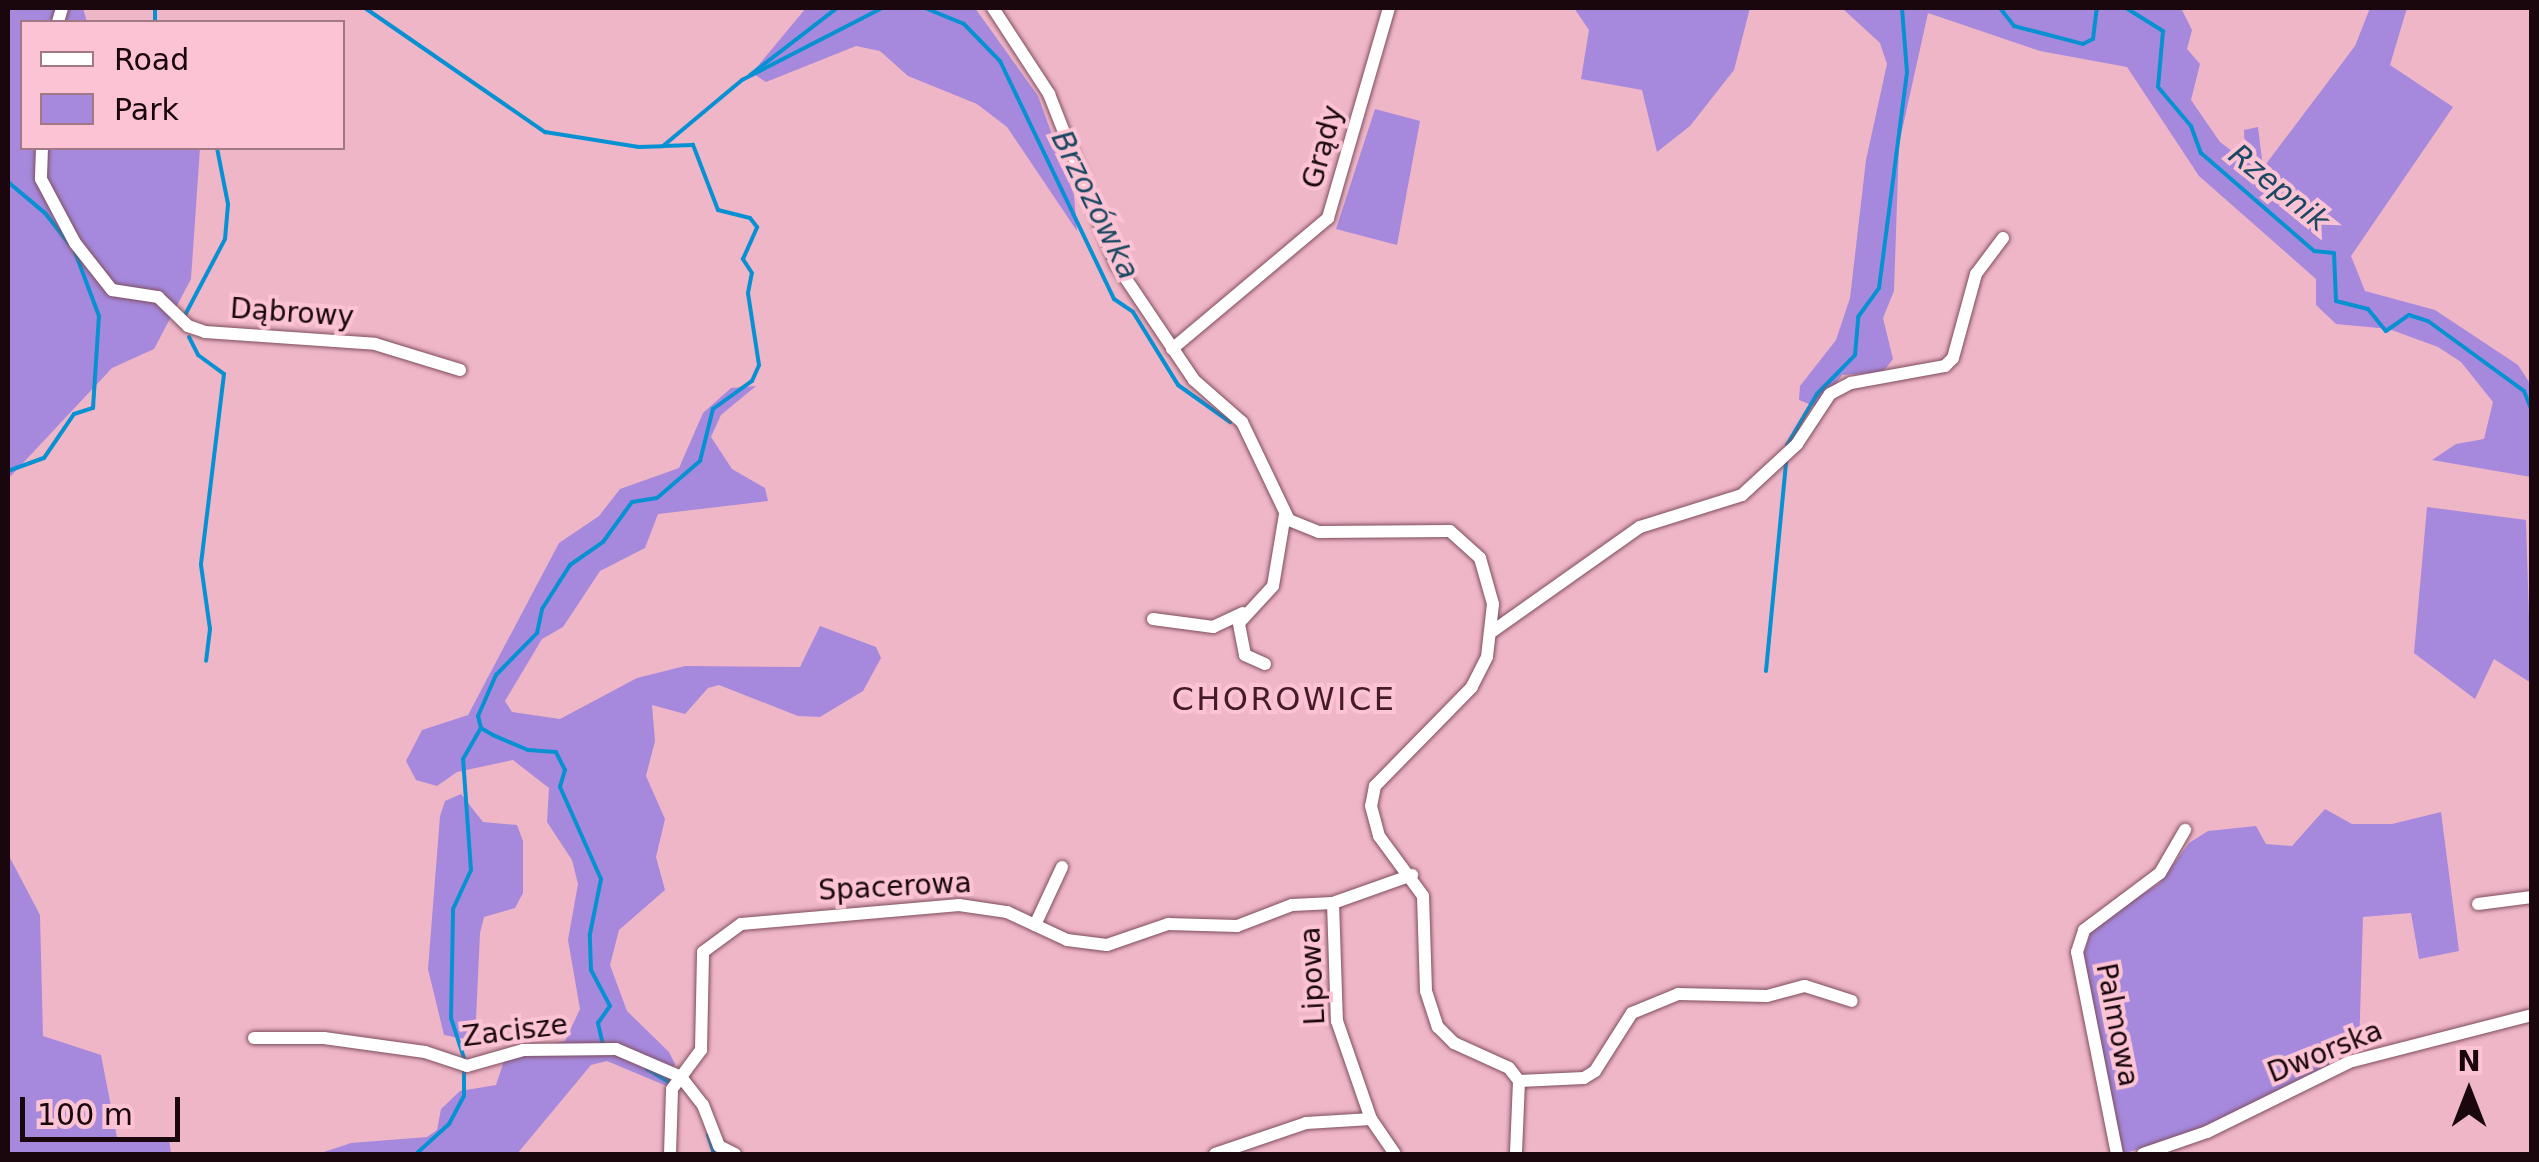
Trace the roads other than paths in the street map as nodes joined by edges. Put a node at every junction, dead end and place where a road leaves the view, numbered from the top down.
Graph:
1 (992, 8) edge
2 (1389, 8) edge
3 (42, 150) edge
4 (2002, 238) dead end
5 (1172, 349) junction
6 (460, 370) dead end
7 (1285, 514) junction
8 (1242, 613) junction
9 (1153, 619) dead end
10 (1494, 631) junction
11 (1265, 664) dead end
12 (2185, 830) dead end
13 (1062, 867) dead end
14 (1412, 874) junction
15 (2532, 898) edge
16 (1333, 903) junction
17 (2478, 904) dead end
18 (1036, 925) junction
19 (1852, 1001) dead end
20 (2532, 1014) edge
21 (254, 1038) dead end
22 (681, 1077) junction
23 (1519, 1081) junction
24 (1371, 1119) junction
25 (670, 1154) edge
26 (735, 1154) edge
27 (1216, 1154) edge
28 (1395, 1154) edge
29 (1516, 1154) edge
30 (2116, 1154) edge
31 (2143, 1154) edge

1 - 5 street
2 - 5 street, Grądy
3 - 6 street, Dąbrowy
4 - 10 street
5 - 7 street
7 - 8 street
7 - 10 street
8 - 9 street
8 - 11 street
10 - 14 street
12 - 30 street, Palmowa
13 - 18 street
14 - 16 street, Spacerowa
14 - 23 street
15 - 17 street
16 - 18 street, Spacerowa
16 - 24 street, Lipowa
18 - 22 street, Spacerowa
19 - 23 street
20 - 31 street, Dworska
21 - 22 street, Zacisze
22 - 25 street, Spacerowa
22 - 26 street
23 - 29 street
24 - 27 street
24 - 28 street, Lipowa

